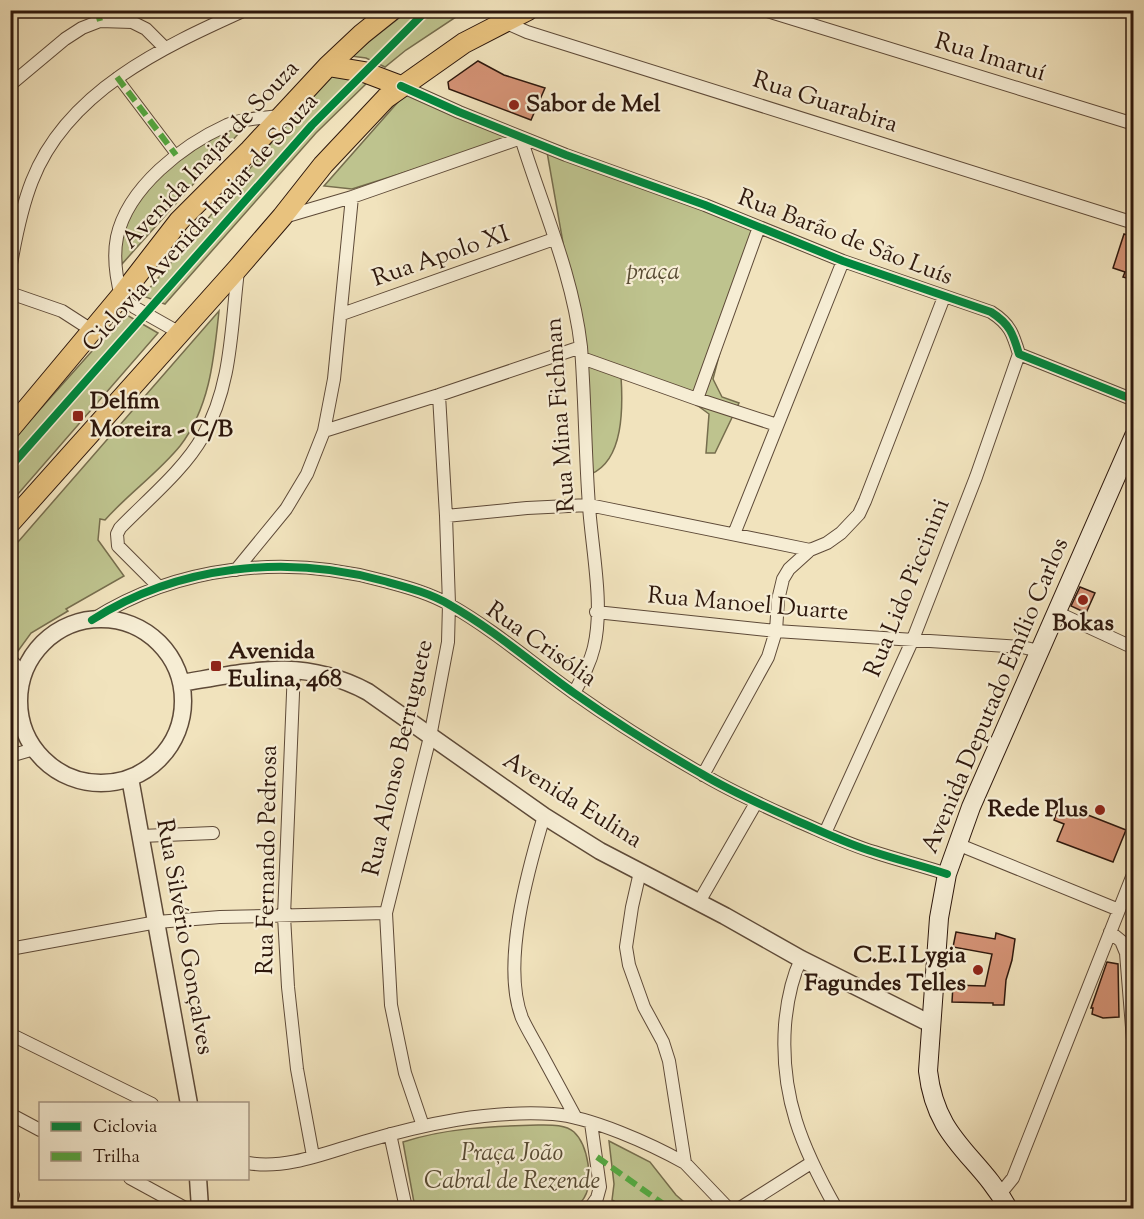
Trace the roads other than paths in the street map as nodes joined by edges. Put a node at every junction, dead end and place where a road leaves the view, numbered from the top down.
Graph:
1 (245, 10) edge
2 (528, 10) edge
3 (764, 10) edge
4 (384, 12) edge
5 (99, 16) edge
6 (504, 22) junction
7 (165, 48) junction
8 (328, 66) junction
9 (117, 77) junction
10 (10, 85) edge
11 (401, 86) junction
12 (281, 116) junction
13 (1134, 124) edge
14 (521, 138) junction
15 (176, 155) junction
16 (352, 197) junction
17 (282, 217) junction
18 (1134, 223) edge
19 (759, 227) junction
20 (554, 239) junction
21 (843, 261) junction
22 (238, 268) junction
23 (10, 270) edge
24 (10, 293) edge
25 (120, 296) junction
26 (944, 297) junction
27 (342, 314) junction
28 (93, 330) junction
29 (180, 333) junction
30 (581, 352) junction
31 (1019, 354) junction
32 (439, 395) junction
33 (697, 399) junction
34 (1134, 400) edge
35 (17, 411) edge
36 (777, 425) junction
37 (10, 429) edge
38 (324, 431) junction
39 (1134, 436) edge
40 (589, 505) junction
41 (446, 516) junction
42 (10, 523) edge
43 (734, 534) junction
44 (810, 550) junction
45 (236, 570) junction
46 (158, 586) junction
47 (449, 604) junction
48 (596, 612) junction
49 (1056, 612) junction
50 (92, 620) junction
51 (776, 631) junction
52 (913, 639) junction
53 (1134, 648) edge
54 (1039, 651) junction
55 (10, 660) edge
56 (294, 669) junction
57 (24, 674) junction
58 (182, 683) junction
59 (574, 693) junction
60 (430, 737) junction
61 (34, 749) junction
62 (10, 756) edge
63 (703, 776) junction
64 (130, 778) junction
65 (756, 803) junction
66 (544, 816) junction
67 (213, 833) dead end
68 (825, 833) junction
69 (141, 836) junction
70 (957, 844) junction
71 (640, 872) junction
72 (1134, 872) edge
73 (947, 874) junction
74 (699, 902) junction
75 (1119, 910) junction
76 (386, 913) junction
77 (284, 915) junction
78 (157, 922) junction
79 (1110, 932) junction
80 (10, 949) edge
81 (801, 958) junction
82 (931, 1023) junction
83 (10, 1034) edge
84 (1134, 1052) edge
85 (148, 1102) edge
86 (189, 1102) edge
87 (10, 1114) edge
88 (576, 1118) junction
89 (591, 1123) junction
90 (423, 1126) junction
91 (39, 1129) edge
92 (390, 1134) junction
93 (313, 1156) junction
94 (811, 1162) junction
95 (249, 1163) edge
96 (685, 1163) junction
97 (132, 1180) edge
98 (198, 1180) edge
99 (1004, 1201) edge
100 (185, 1209) edge
101 (200, 1209) edge
102 (405, 1209) edge
103 (590, 1209) edge
104 (728, 1209) edge
105 (741, 1209) edge
106 (836, 1209) edge

1 - 7 street
2 - 6 main road
3 - 13 street, Rua Imaruí
4 - 8 main road, Avenida Inajar de Souza
5 - 7 street
5 - 10 street
6 - 11 main road
6 - 18 street, Rua Guarabira
7 - 9 street
8 - 11 main road
8 - 12 main road, Avenida Inajar de Souza
9 - 15 street
9 - 23 street
11 - 14 street, Rua Barão de São Luís
11 - 17 main road
12 - 15 street
12 - 25 main road, Avenida Inajar de Souza
14 - 16 street
14 - 19 street, Rua Barão de São Luís
14 - 20 street, Rua Mina Fichman
15 - 25 street
16 - 17 street
16 - 27 street
17 - 22 main road
19 - 21 street, Rua Barão de São Luís
19 - 33 street
20 - 27 street, Rua Apolo XI
20 - 30 street, Rua Mina Fichman
21 - 26 street, Rua Barão de São Luís
21 - 36 street
22 - 29 main road
22 - 46 street
24 - 28 street
25 - 28 main road, Avenida Inajar de Souza
25 - 29 street
26 - 31 street, Rua Barão de São Luís
26 - 44 street
27 - 38 street
28 - 35 main road, Avenida Inajar de Souza
29 - 42 main road
30 - 32 street
30 - 33 street
30 - 40 street, Rua Mina Fichman
31 - 34 street
31 - 52 street, Rua Lido Piccinini
32 - 38 street
32 - 41 street, Rua Alonso Berruguete
33 - 36 street
35 - 37 main road, Avenida Inajar de Souza
36 - 43 street
38 - 45 street
39 - 49 main road, Avenida Deputado Emílio Carlos
40 - 41 street
40 - 43 street
40 - 48 street, Rua Mina Fichman
41 - 47 street, Rua Alonso Berruguete
43 - 44 street
44 - 51 street
45 - 46 street, Rua Crisólia
45 - 47 street, Rua Crisólia
46 - 50 street, Rua Crisólia
47 - 59 street, Rua Crisólia
47 - 60 street, Rua Alonso Berruguete
48 - 51 street, Rua Manoel Duarte
48 - 59 street, Rua Mina Fichman
49 - 53 street
49 - 54 main road, Avenida Deputado Emílio Carlos
50 - 57 street
50 - 58 street
51 - 52 street, Rua Manoel Duarte
51 - 63 street
52 - 54 street, Rua Manoel Duarte
52 - 68 street, Rua Lido Piccinini
54 - 70 main road, Avenida Deputado Emílio Carlos
55 - 57 street
56 - 58 street, Avenida Eulina
56 - 60 street, Avenida Eulina
56 - 77 street, Rua Fernando Pedrosa
57 - 61 street
58 - 64 street
59 - 63 street, Rua Crisólia
60 - 66 street, Avenida Eulina
60 - 76 street, Rua Alonso Berruguete
61 - 62 street
61 - 64 street
63 - 65 street, Rua Crisólia
64 - 69 street, Rua Silvério Gonçalves
65 - 68 street, Rua Crisólia
65 - 74 street
66 - 71 street, Avenida Eulina
66 - 88 street
67 - 69 street
68 - 73 street, Rua Crisólia
69 - 78 street, Rua Silvério Gonçalves
70 - 73 main road, Avenida Deputado Emílio Carlos
70 - 75 street
71 - 74 street, Avenida Eulina
71 - 96 street
72 - 75 street
73 - 82 main road, Avenida Deputado Emílio Carlos
74 - 81 street, Avenida Eulina
75 - 79 street
76 - 77 street
76 - 90 street, Rua Alonso Berruguete
77 - 78 street
77 - 93 street, Rua Fernando Pedrosa
78 - 80 street
78 - 86 street, Rua Silvério Gonçalves
79 - 84 street
79 - 99 street
81 - 82 street, Avenida Eulina
81 - 94 street
82 - 99 main road, Avenida Deputado Emílio Carlos
83 - 85 street
87 - 91 street
88 - 89 street
88 - 90 street
89 - 96 street
89 - 103 street
90 - 92 street
92 - 93 street
92 - 102 street
93 - 95 street
94 - 105 street
94 - 106 street
96 - 104 street
97 - 100 street
98 - 101 street

